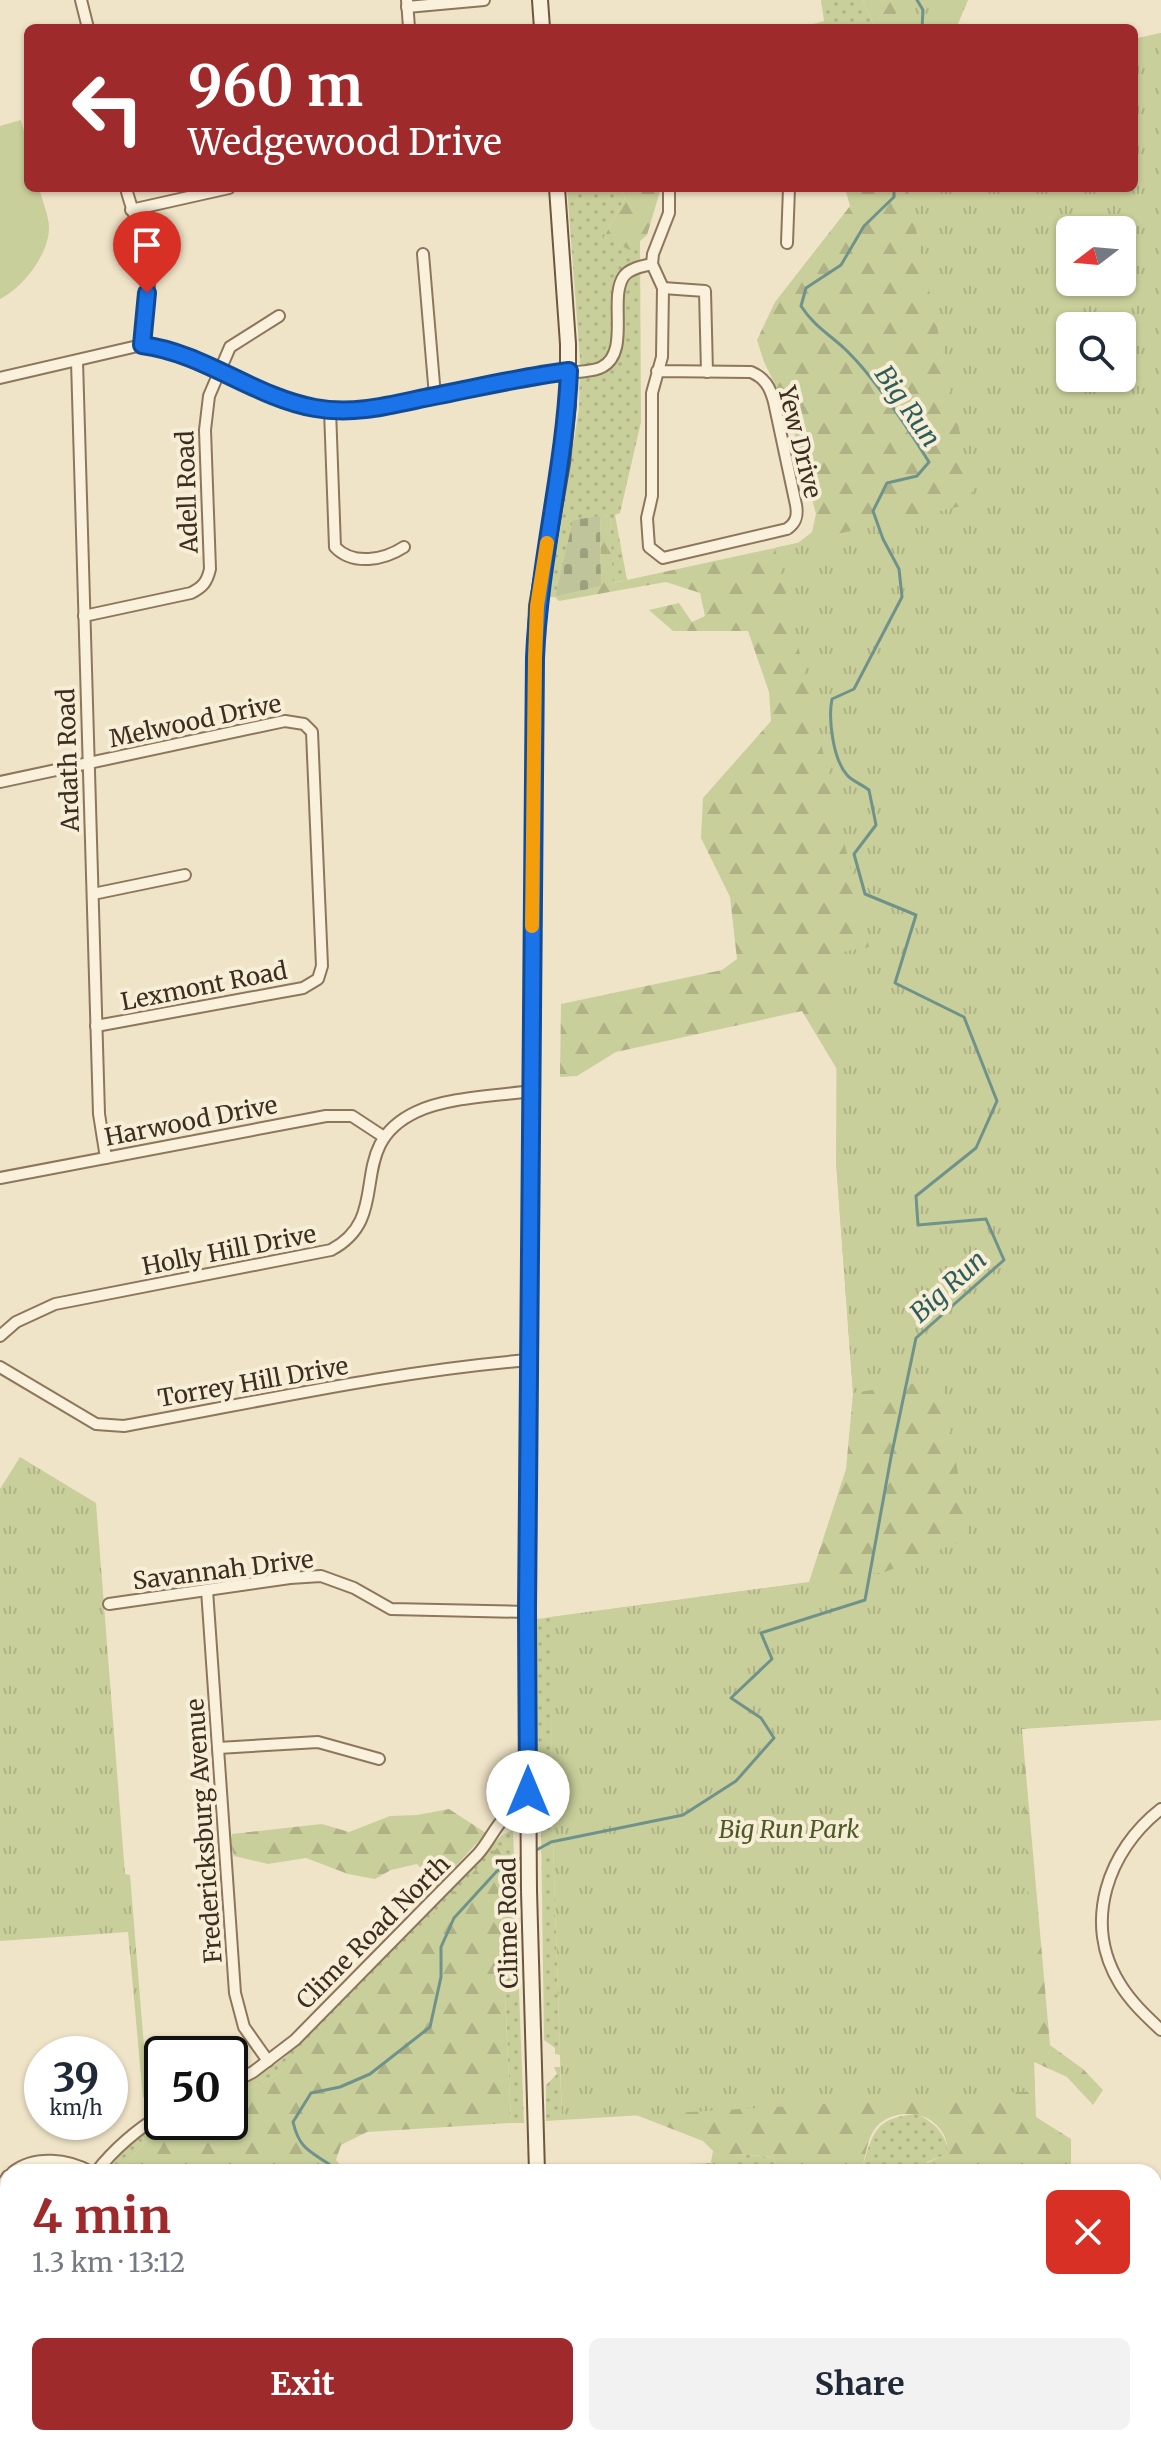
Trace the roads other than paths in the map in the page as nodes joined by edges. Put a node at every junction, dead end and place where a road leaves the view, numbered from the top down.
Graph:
1 (81, 0) edge
2 (484, 0) edge
3 (540, 0) edge
4 (407, 4) edge
5 (87, 24) edge
6 (409, 24) edge
7 (542, 24) edge
8 (127, 192) edge
9 (211, 192) edge
10 (557, 192) edge
11 (669, 192) edge
12 (789, 192) edge
13 (131, 210) junction
14 (787, 243) dead end
15 (423, 254) dead end
16 (652, 264) junction
17 (663, 288) junction
18 (279, 316) dead end
19 (142, 345) junction
20 (77, 361) junction
21 (220, 371) junction
22 (569, 371) junction
23 (657, 371) junction
24 (707, 372) junction
25 (0, 378) edge
26 (435, 396) junction
27 (330, 410) junction
28 (404, 547) dead end
29 (84, 616) junction
30 (89, 764) junction
31 (0, 782) edge
32 (185, 875) dead end
33 (93, 894) junction
34 (318, 979) joint
35 (96, 1026) junction
36 (531, 1091) junction
37 (384, 1137) junction
38 (106, 1158) junction
39 (0, 1178) edge
40 (0, 1336) edge
41 (529, 1360) junction
42 (0, 1367) edge
43 (207, 1590) junction
44 (109, 1604) dead end
45 (527, 1612) junction
46 (218, 1748) junction
47 (379, 1759) dead end
48 (528, 1792) junction
49 (1161, 1809) edge
50 (1161, 2030) edge
51 (268, 2061) junction
52 (248, 2073) edge
53 (144, 2126) edge
54 (29, 2164) edge
55 (73, 2164) edge
56 (101, 2164) edge
57 (537, 2164) edge

1 - 5 street
2 - 4 street
3 - 7 main road
4 - 6 street
8 - 13 street
9 - 13 street
10 - 22 main road, Clime Road
11 - 16 street
12 - 14 street
13 - 19 street
15 - 26 street
16 - 17 street
16 - 22 street
17 - 23 street
17 - 24 street
18 - 21 street
19 - 20 street
19 - 21 street
20 - 25 street
20 - 29 street, Ardath Road
21 - 27 street
21 - 29 street, Adell Road
22 - 26 street
22 - 36 main road, Clime Road
23 - 24 street, Yew Drive
23 - 24 street, Yew Drive
26 - 27 street
27 - 28 street
29 - 30 street, Ardath Road
30 - 31 street, Melwood Drive
30 - 33 street, Ardath Road
30 - 34 street, Melwood Drive
32 - 33 street
33 - 35 street, Ardath Road
34 - 35 street, Lexmont Road
35 - 38 street, Ardath Road
36 - 37 street
36 - 41 main road, Clime Road
37 - 38 street, Harwood Drive
37 - 40 street, Holly Hill Drive
38 - 39 street, Harwood Drive
41 - 42 street, Torrey Hill Drive
41 - 45 main road, Clime Road
43 - 44 street, Savannah Drive
43 - 45 street, Savannah Drive
43 - 46 street, Fredericksburg Avenue
45 - 48 main road, Clime Road
46 - 47 street
46 - 51 street, Fredericksburg Avenue
48 - 51 street, Clime Road North
48 - 57 main road, Clime Road
49 - 50 street
51 - 52 street, Clime Road North
53 - 56 street
54 - 55 street

